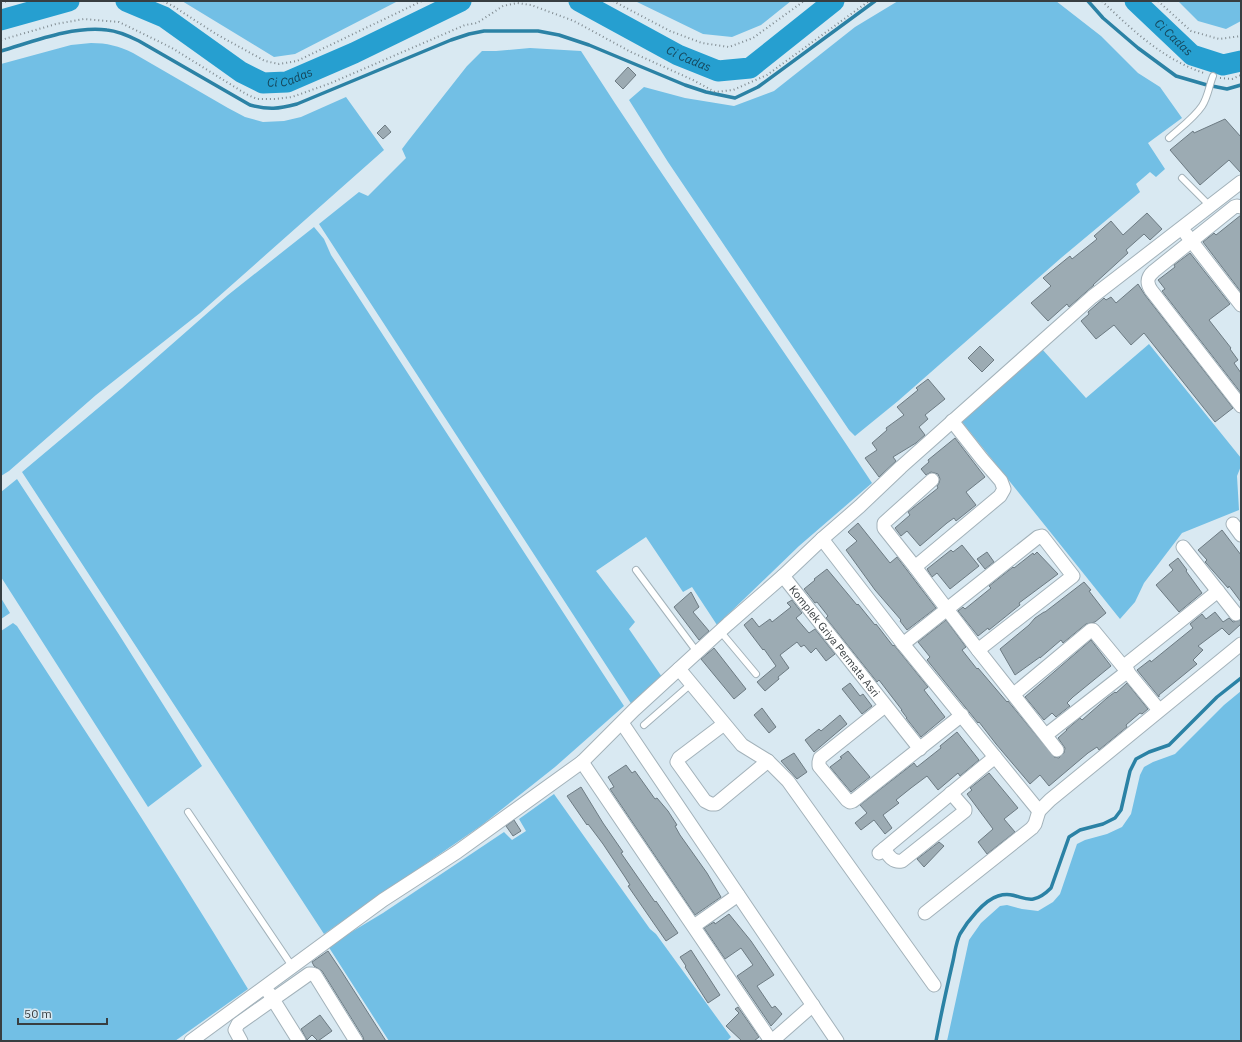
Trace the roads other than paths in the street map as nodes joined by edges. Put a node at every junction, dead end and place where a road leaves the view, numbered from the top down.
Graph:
1 (1212, 78) road end
2 (1169, 138) dead end
3 (1182, 178) dead end
4 (1241, 182) edge
5 (1210, 206) junction
6 (1241, 207) edge
7 (1181, 228) junction
8 (1192, 241) junction
9 (1241, 306) edge
10 (1241, 406) edge
11 (952, 421) junction
12 (932, 480) dead end
13 (1232, 524) dead end
14 (1241, 534) edge
15 (822, 539) junction
16 (1183, 547) dead end
17 (915, 567) junction
18 (636, 570) dead end
19 (783, 576) junction
20 (1218, 591) junction
21 (946, 609) junction
22 (1236, 614) dead end
23 (720, 631) junction
24 (903, 644) junction
25 (1241, 644) edge
26 (978, 650) junction
27 (697, 652) junction
28 (1126, 668) junction
29 (679, 669) junction
30 (756, 674) dead end
31 (691, 684) junction
32 (1014, 694) junction
33 (885, 706) junction
34 (1159, 710) junction
35 (962, 715) junction
36 (622, 723) junction
37 (724, 724) junction
38 (644, 725) dead end
39 (1046, 734) junction
40 (920, 749) junction
41 (1057, 750) dead end
42 (995, 757) junction
43 (768, 761) junction
44 (582, 762) junction
45 (951, 793) junction
46 (188, 812) dead end
47 (1039, 812) junction
48 (738, 895) junction
49 (925, 913) dead end
50 (694, 926) junction
51 (292, 966) junction
52 (934, 985) dead end
53 (264, 986) junction
54 (273, 999) junction
55 (812, 1005) junction
56 (191, 1041) edge
57 (242, 1041) edge
58 (299, 1041) edge
59 (356, 1041) edge
60 (772, 1041) edge
61 (838, 1041) edge

1 - 2 lane
3 - 5 lane
4 - 5 street
5 - 7 street
6 - 8 street
7 - 8 street
7 - 11 street
8 - 9 street
8 - 10 street
11 - 15 street
11 - 17 street
12 - 17 street
13 - 14 street
15 - 19 street
15 - 24 street
16 - 20 street
17 - 21 street
18 - 27 lane
19 - 23 street
19 - 33 street, Komplek Griya Permata Asri
20 - 22 street
20 - 28 street
21 - 24 street
21 - 26 street
21 - 26 street
23 - 27 street
23 - 30 lane
24 - 35 street
25 - 34 street
26 - 32 street
27 - 29 street
28 - 32 street
28 - 34 street
28 - 39 street
29 - 31 street
29 - 36 street
31 - 37 street
31 - 38 lane
32 - 39 street
33 - 40 street, Komplek Griya Permata Asri
33 - 40 street, Komplek Griya Permata Asri
34 - 47 street
35 - 40 street, Komplek Griya Permata Asri
35 - 42 street
36 - 44 street
36 - 48 street
37 - 43 street
37 - 43 street
39 - 41 street
42 - 45 street
42 - 47 street
43 - 52 street
44 - 50 street
44 - 51 street
45 - 45 street
46 - 51 lane
47 - 49 street
48 - 50 street
48 - 55 street
50 - 60 street
51 - 53 street
53 - 54 street
53 - 56 street
54 - 57 street
54 - 58 street
54 - 59 street
55 - 60 street
55 - 61 street

